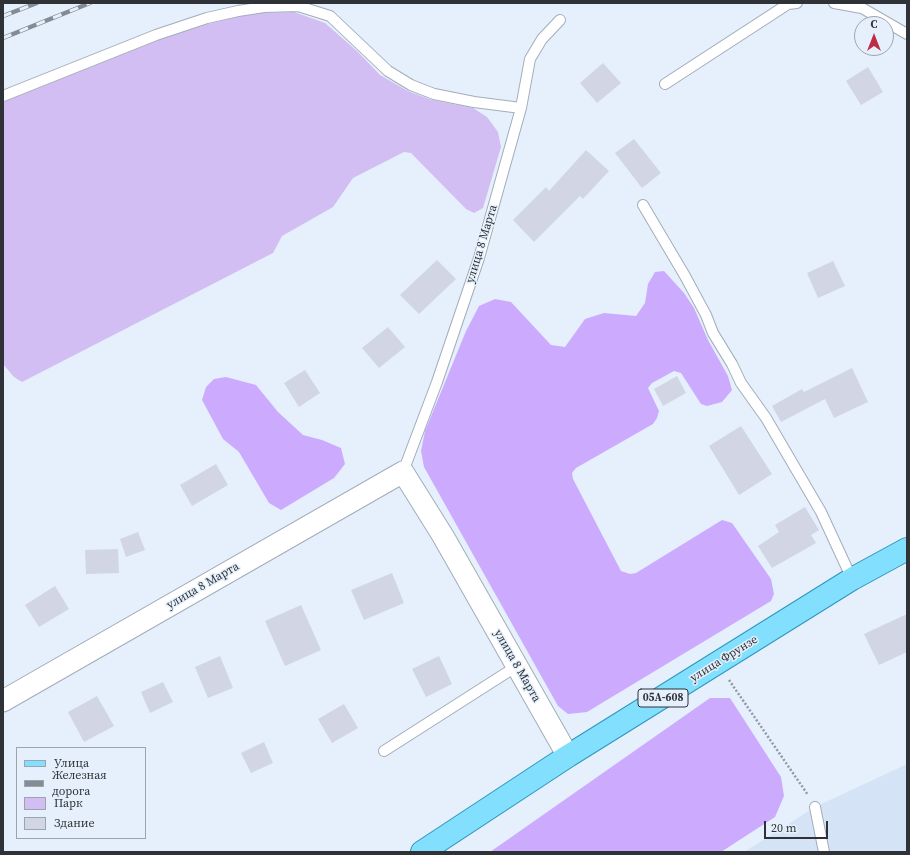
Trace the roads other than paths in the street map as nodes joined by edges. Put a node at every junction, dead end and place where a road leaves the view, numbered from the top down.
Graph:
1 (797, 3) edge
2 (834, 3) edge
3 (560, 20) dead end
4 (907, 34) edge
5 (665, 84) dead end
6 (3, 96) edge
7 (521, 108) junction
8 (643, 204) dead end
9 (402, 472) junction
10 (907, 549) edge
11 (852, 579) junction
12 (517, 666) junction
13 (3, 701) edge
14 (384, 752) dead end
15 (568, 756) junction
16 (815, 807) road end
17 (422, 852) edge
18 (824, 852) edge

1 - 5 lane
2 - 4 lane
3 - 7 lane, улица 8 Марта
6 - 7 lane
7 - 9 lane, улица 8 Марта
8 - 11 lane
9 - 12 street, улица 8 Марта
9 - 13 street, улица 8 Марта
10 - 11 main road, улица Фрунзе / 05А-608
11 - 15 main road, улица Фрунзе / 05А-608
12 - 14 lane
12 - 15 street, улица 8 Марта
15 - 17 main road, улица Фрунзе / 05А-608
16 - 18 lane

